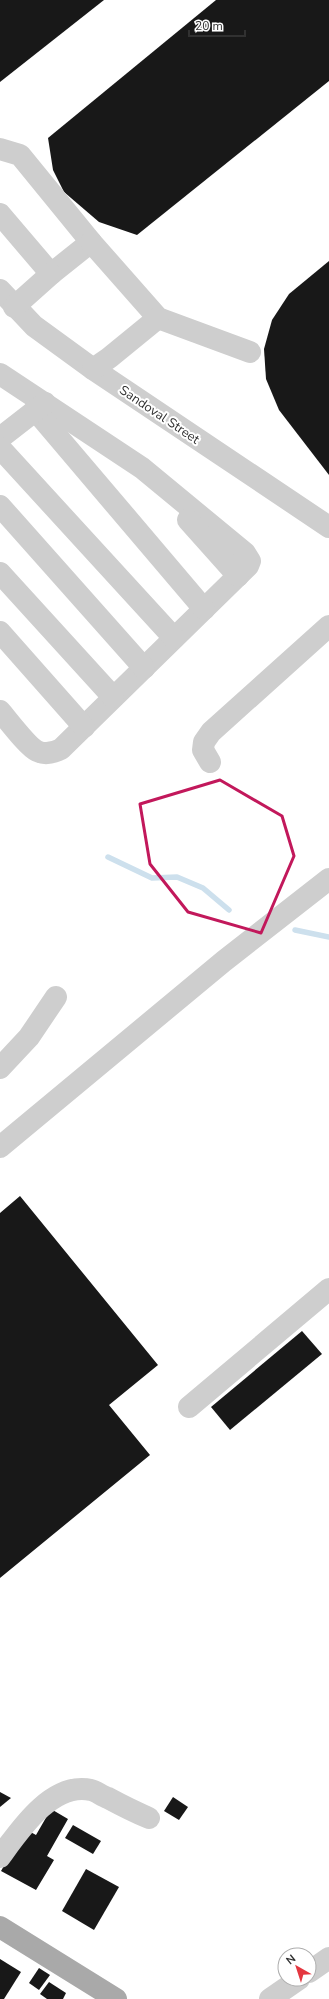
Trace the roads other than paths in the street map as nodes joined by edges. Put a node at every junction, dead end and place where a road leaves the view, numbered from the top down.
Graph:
1 (0, 149) edge
2 (0, 214) edge
3 (91, 242) junction
4 (51, 274) junction
5 (0, 290) edge
6 (14, 307) junction
7 (158, 318) junction
8 (250, 352) dead end
9 (93, 368) junction
10 (0, 374) edge
11 (40, 406) junction
12 (0, 438) edge
13 (0, 448) edge
14 (0, 506) edge
15 (329, 527) edge
16 (0, 573) edge
17 (204, 609) junction
18 (329, 626) edge
19 (0, 632) edge
20 (174, 638) junction
21 (144, 668) junction
22 (114, 697) junction
23 (0, 710) edge
24 (84, 727) junction
25 (210, 762) dead end
26 (329, 879) edge
27 (56, 997) dead end
28 (0, 1068) edge
29 (0, 1147) edge
30 (329, 1289) edge
31 (189, 1407) dead end
32 (149, 1818) dead end
33 (0, 1857) edge
34 (0, 1927) edge
35 (329, 1958) edge
36 (317, 1966) edge
37 (287, 1987) edge
38 (116, 1999) edge
39 (270, 1999) edge

1 - 3 street
2 - 4 street
3 - 4 street
3 - 7 street
4 - 6 street
5 - 6 street, Sandoval Street
6 - 9 street, Sandoval Street
7 - 8 street
7 - 9 street
9 - 15 street, Sandoval Street
10 - 11 street
11 - 12 street
11 - 17 street
11 - 17 street
13 - 20 street
14 - 21 street
16 - 22 street
17 - 20 street
18 - 25 street
19 - 24 street
20 - 21 street
21 - 22 street
22 - 24 street
23 - 24 street
26 - 29 street
27 - 28 street
30 - 31 street
32 - 33 street
34 - 38 main road
35 - 36 street
37 - 39 street

